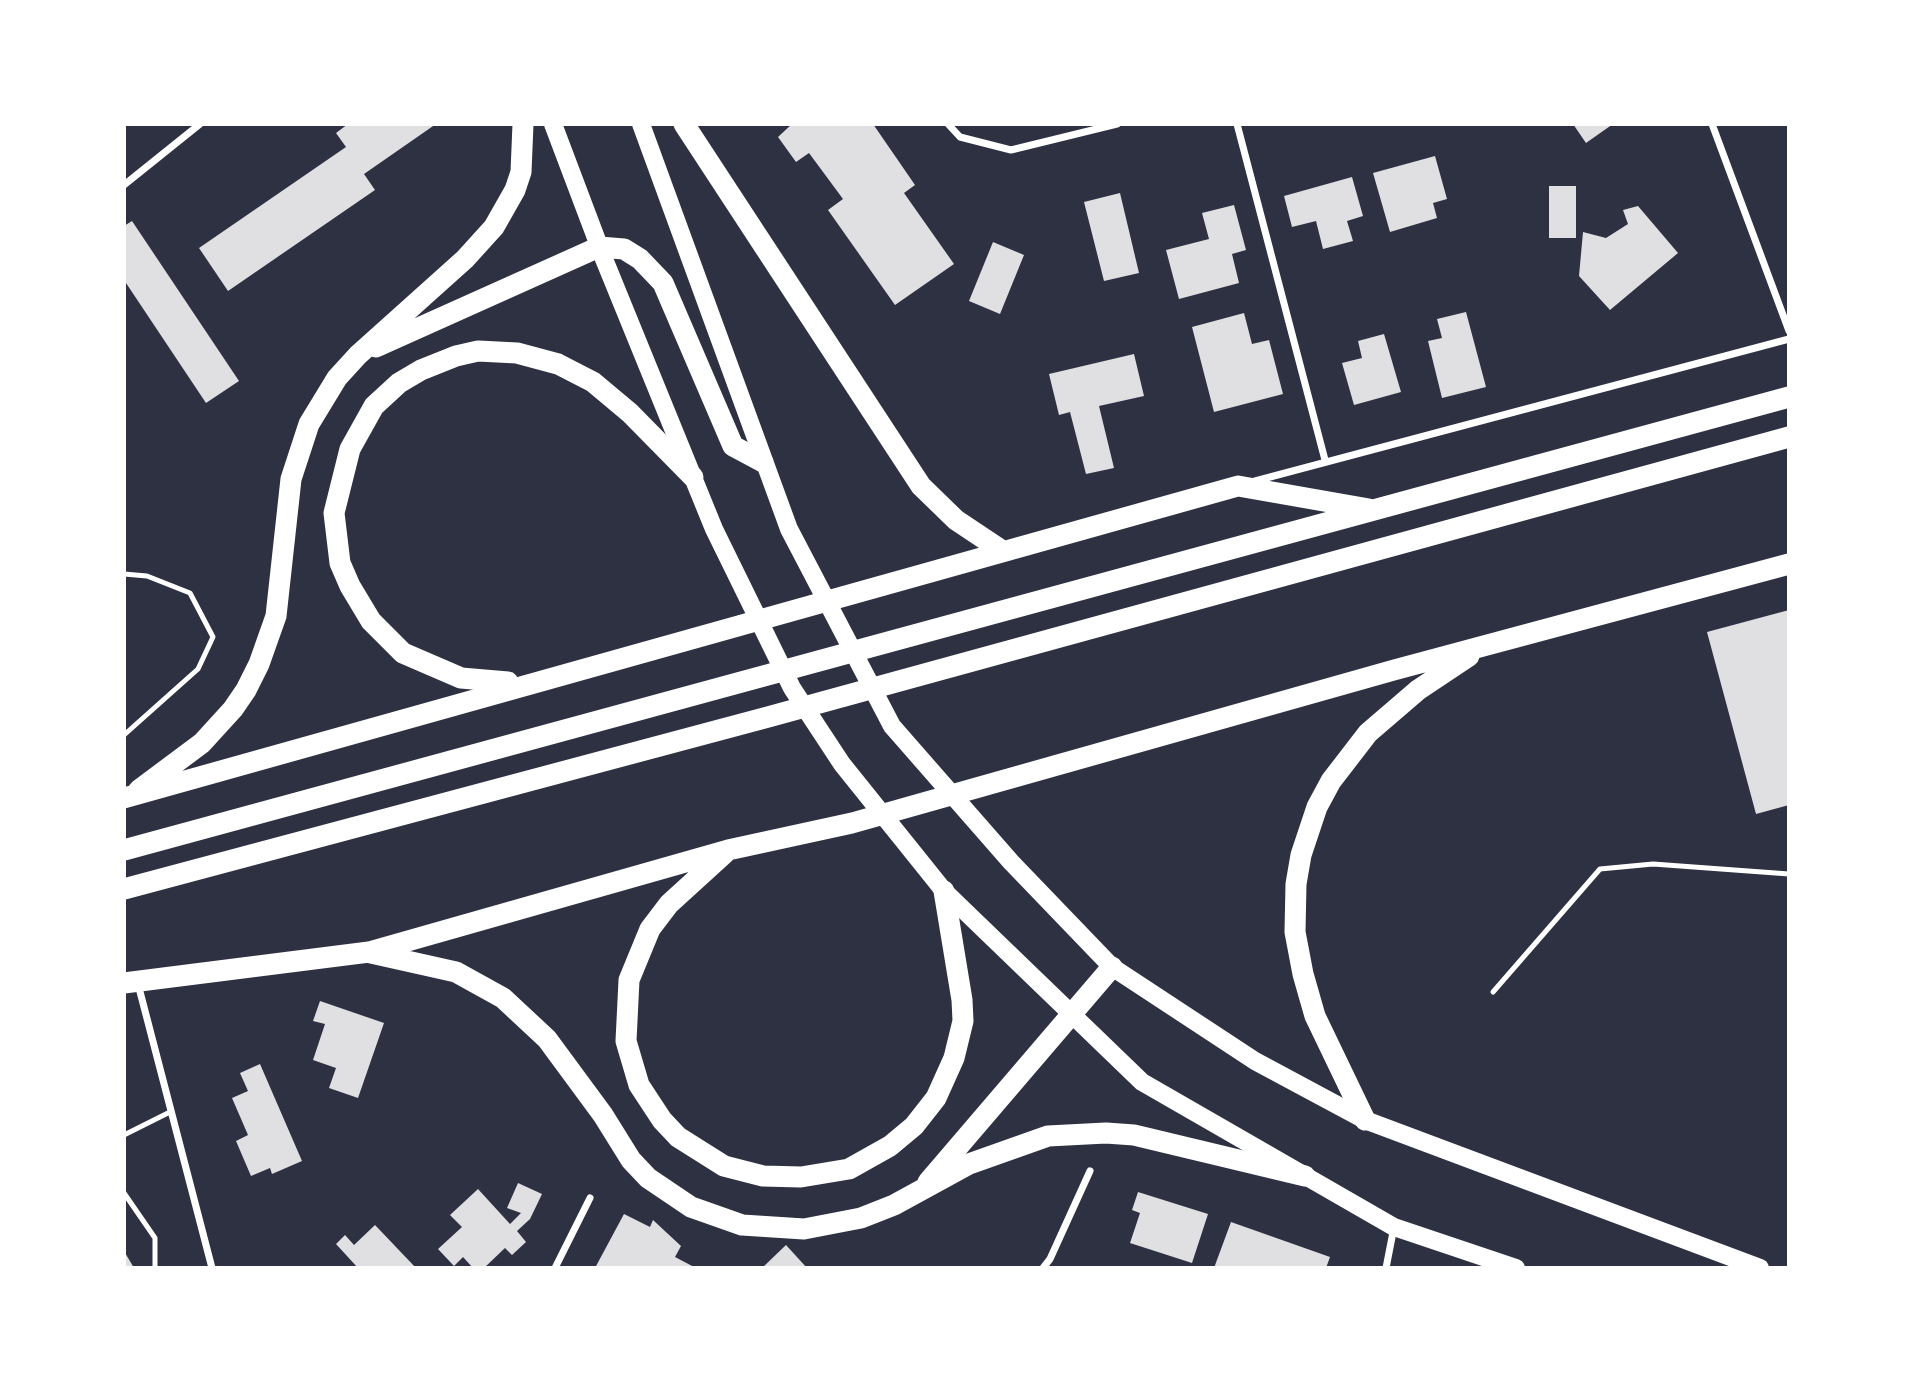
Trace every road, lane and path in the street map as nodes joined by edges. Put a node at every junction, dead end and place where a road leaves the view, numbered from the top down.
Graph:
1 (200, 124) edge
2 (523, 124) edge
3 (553, 124) edge
4 (641, 124) edge
5 (684, 124) edge
6 (948, 124) edge
7 (1117, 124) edge
8 (1237, 124) edge
9 (1712, 124) edge
10 (124, 185) edge
11 (599, 247) junction
12 (1789, 331) edge
13 (1789, 339) edge
14 (358, 355) junction
15 (1789, 397) edge
16 (1789, 438) edge
17 (1325, 460) junction
18 (763, 462) junction
19 (693, 477) junction
20 (1238, 486) junction
21 (1377, 510) junction
22 (1001, 550) junction
23 (1789, 564) edge
24 (124, 574) edge
25 (1478, 649) junction
26 (528, 683) junction
27 (124, 735) edge
28 (128, 797) edge
29 (124, 850) edge
30 (728, 850) junction
31 (1789, 874) edge
32 (124, 889) edge
33 (944, 891) junction
34 (369, 952) junction
35 (1112, 967) junction
36 (131, 983) edge
37 (1493, 992) dead end
38 (1072, 1017) junction
39 (170, 1112) junction
40 (1365, 1120) junction
41 (124, 1135) edge
42 (1090, 1171) dead end
43 (1305, 1176) junction
44 (923, 1190) junction
45 (124, 1193) edge
46 (590, 1198) dead end
47 (1394, 1227) junction
48 (155, 1268) edge
49 (212, 1268) edge
50 (555, 1268) edge
51 (1043, 1268) edge
52 (1385, 1268) edge
53 (1516, 1268) edge
54 (1760, 1268) edge

1 - 10 street
2 - 14 highway
3 - 11 main road
4 - 18 main road
5 - 22 highway
6 - 7 street
8 - 17 street
9 - 12 street
11 - 14 highway
11 - 18 highway
11 - 19 main road
13 - 17 street
14 - 28 highway
15 - 21 highway
16 - 32 highway
17 - 20 street
18 - 35 main road
19 - 26 highway
19 - 33 main road
20 - 21 highway
20 - 22 highway
21 - 29 highway
22 - 26 highway
23 - 25 highway
24 - 27 lane
25 - 30 highway
25 - 40 highway
26 - 28 highway
30 - 33 highway
30 - 34 highway
31 - 37 lane
33 - 38 main road
34 - 36 highway
34 - 44 highway
35 - 38 highway
35 - 40 main road
36 - 39 street
38 - 43 main road
38 - 44 highway
39 - 41 lane
39 - 49 street
40 - 54 main road
42 - 51 street
43 - 44 highway
43 - 47 main road
45 - 48 lane
46 - 50 street
47 - 52 street
47 - 53 main road

